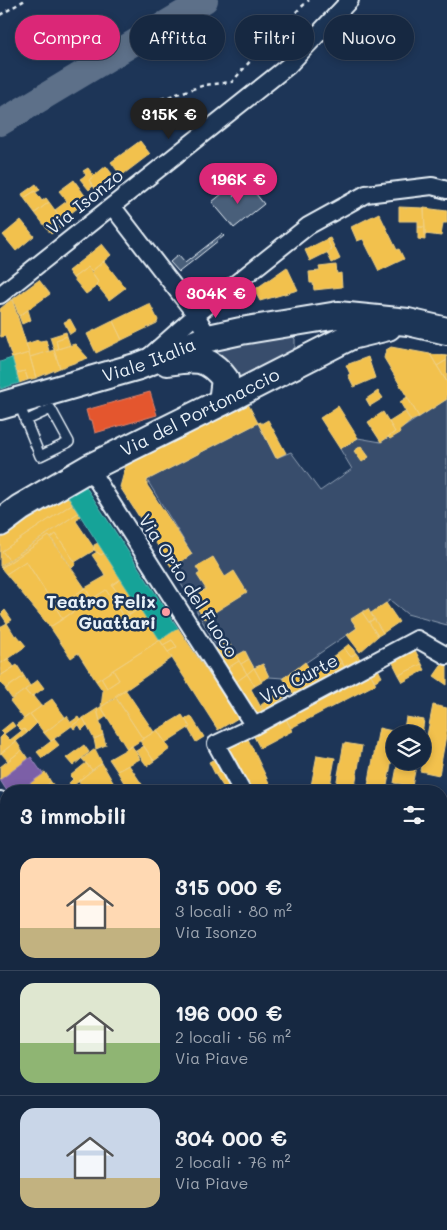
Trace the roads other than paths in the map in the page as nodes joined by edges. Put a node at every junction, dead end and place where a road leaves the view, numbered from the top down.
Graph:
1 (350, 0) edge
2 (447, 190) edge
3 (112, 206) junction
4 (0, 295) edge
5 (196, 315) junction
6 (408, 322) junction
7 (291, 323) junction
8 (447, 331) edge
9 (209, 338) junction
10 (301, 362) junction
11 (139, 366) junction
12 (222, 402) junction
13 (14, 409) edge
14 (89, 468) junction
15 (0, 523) edge
16 (447, 656) edge
17 (254, 726) junction
18 (239, 785) edge

1 - 3 street, Via Isonzo
2 - 5 street
3 - 4 street, Via Isonzo
3 - 5 street
5 - 9 street
5 - 11 street
6 - 7 main road, Viale Italia
6 - 8 main road, Viale Italia
6 - 10 main road, Via del Portonaccio
7 - 9 main road, Viale Italia
7 - 10 main road
9 - 11 main road, Viale Italia
10 - 12 main road, Via del Portonaccio
11 - 12 main road
11 - 13 main road, Viale Italia
12 - 14 main road, Via del Portonaccio
13 - 13 lane
14 - 15 main road, Via del Portonaccio
14 - 17 street, Via Orto del Fuoco
16 - 17 street, Via Curte
17 - 18 street, Via Curte

